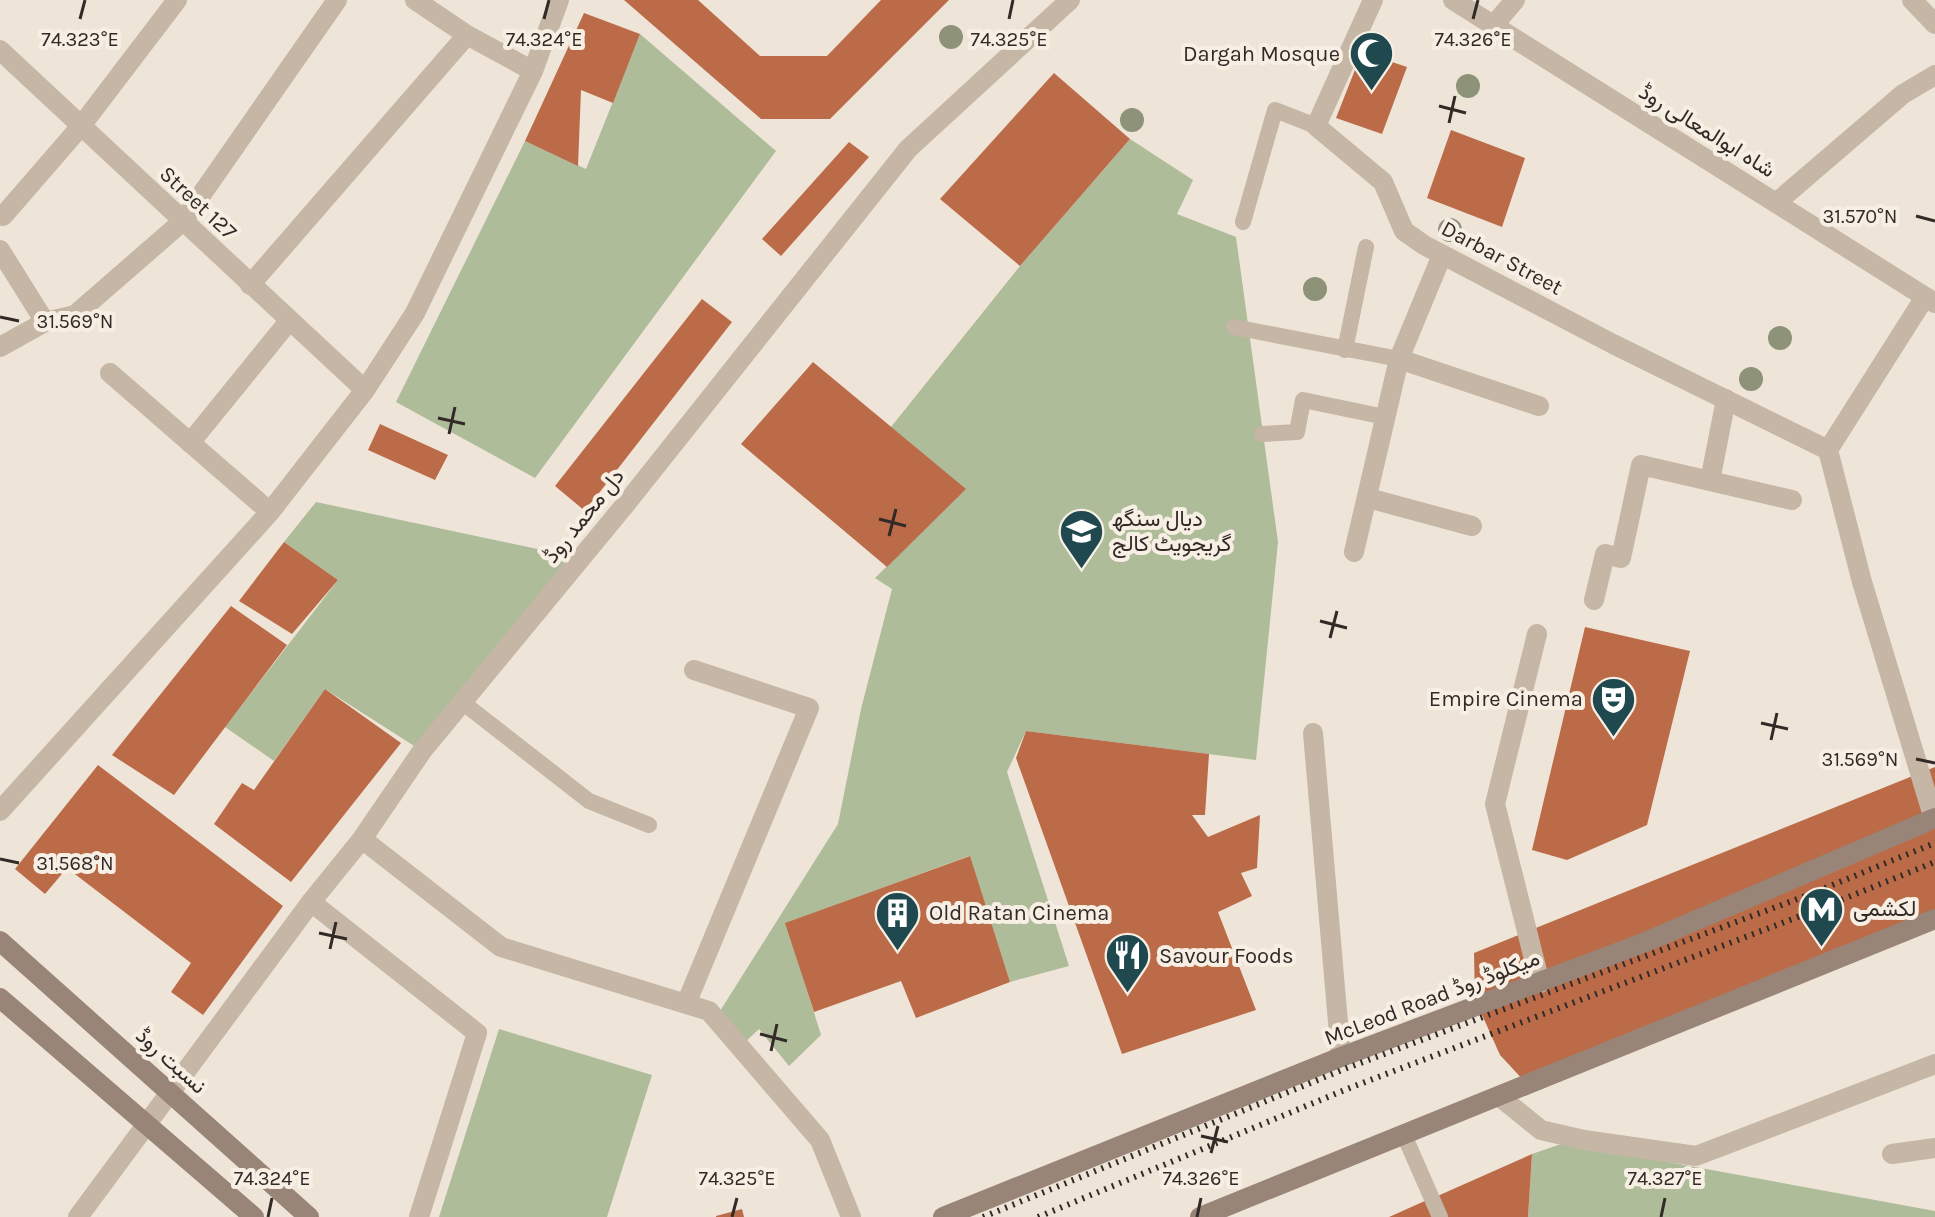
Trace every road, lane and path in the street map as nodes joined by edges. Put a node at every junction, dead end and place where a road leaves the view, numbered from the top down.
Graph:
1 (337, 0) edge
2 (415, 0) edge
3 (559, 0) edge
4 (1070, 0) edge
5 (1373, 0) edge
6 (1453, 0) edge
7 (1515, 0) edge
8 (1912, 0) edge
9 (169, 3) edge
10 (1935, 24) edge
11 (1493, 26) junction
12 (467, 35) junction
13 (0, 50) edge
14 (533, 71) junction
15 (1935, 75) edge
16 (81, 126) junction
17 (1316, 126) junction
18 (1776, 203) junction
19 (1, 215) edge
20 (183, 221) junction
21 (1243, 222) dead end
22 (1366, 247) dead end
23 (0, 250) edge
24 (1442, 255) junction
25 (250, 285) junction
26 (1930, 300) edge
27 (289, 321) junction
28 (45, 322) junction
29 (1234, 327) dead end
30 (0, 347) edge
31 (1345, 350) junction
32 (1399, 359) junction
33 (110, 373) dead end
34 (365, 390) junction
35 (1726, 399) junction
36 (1539, 406) dead end
37 (1385, 417) junction
38 (1262, 434) dead end
39 (190, 443) junction
40 (1828, 450) junction
41 (1710, 481) junction
42 (1368, 498) junction
43 (1792, 500) dead end
44 (270, 512) junction
45 (1472, 526) dead end
46 (1354, 552) dead end
47 (1594, 600) dead end
48 (1537, 634) dead end
49 (694, 670) dead end
50 (462, 702) junction
51 (1313, 733) dead end
52 (0, 811) edge
53 (1934, 819) edge
54 (649, 825) dead end
55 (362, 839) junction
56 (311, 902) junction
57 (1935, 919) edge
58 (0, 941) edge
59 (1540, 983) junction
60 (0, 998) edge
61 (686, 1004) junction
62 (1341, 1057) junction
63 (1935, 1064) edge
64 (170, 1093) junction
65 (1500, 1097) junction
66 (148, 1126) junction
67 (1404, 1135) junction
68 (1935, 1148) edge
69 (1892, 1154) dead end
70 (78, 1217) edge
71 (254, 1217) edge
72 (309, 1217) edge
73 (419, 1217) edge
74 (851, 1217) edge
75 (943, 1217) edge
76 (1200, 1217) edge
77 (1440, 1217) edge

1 - 20 street
2 - 12 street
3 - 14 street
4 - 50 street, دل محمد روڈ
5 - 17 street
6 - 11 street, شاہ ابوالمعالی روڈ
7 - 11 street
8 - 10 street
9 - 16 street
11 - 18 street, شاہ ابوالمعالی روڈ
12 - 14 street
12 - 25 street
13 - 16 street, Street 127
14 - 34 street
15 - 18 street
16 - 19 street
16 - 20 street, Street 127
17 - 21 lane
17 - 24 street, Darbar Street
18 - 26 street, شاہ ابوالمعالی روڈ
20 - 25 street, Street 127
20 - 28 street
22 - 31 lane
23 - 28 street
24 - 32 street
24 - 35 street, Darbar Street
25 - 27 street, Street 127
26 - 40 street
27 - 34 street, Street 127
27 - 39 street
28 - 30 street
29 - 31 lane
31 - 32 lane
32 - 36 street
32 - 37 street
33 - 39 street
34 - 44 street
35 - 40 street, Darbar Street
35 - 41 street
37 - 38 lane
37 - 42 street
39 - 44 street
40 - 53 street
41 - 43 street
41 - 47 street
42 - 45 street
42 - 46 street
44 - 52 street
48 - 59 street
49 - 61 street
50 - 54 lane
50 - 55 street, دل محمد روڈ
51 - 62 street
53 - 59 main road, McLeod Road میکلوڈ روڈ
55 - 56 street, دل محمد روڈ
55 - 61 street
56 - 64 street, دل محمد روڈ
56 - 73 street
57 - 65 main road
58 - 64 main road, نسبت روڈ
59 - 62 main road, McLeod Road میکلوڈ روڈ
60 - 66 main road
61 - 74 street
62 - 75 main road, McLeod Road میکلوڈ روڈ
63 - 65 street
64 - 66 street, دل محمد روڈ
64 - 72 main road, نسبت روڈ
65 - 67 main road
66 - 70 street, دل محمد روڈ
66 - 71 main road
67 - 76 main road
67 - 77 lane
68 - 69 street

